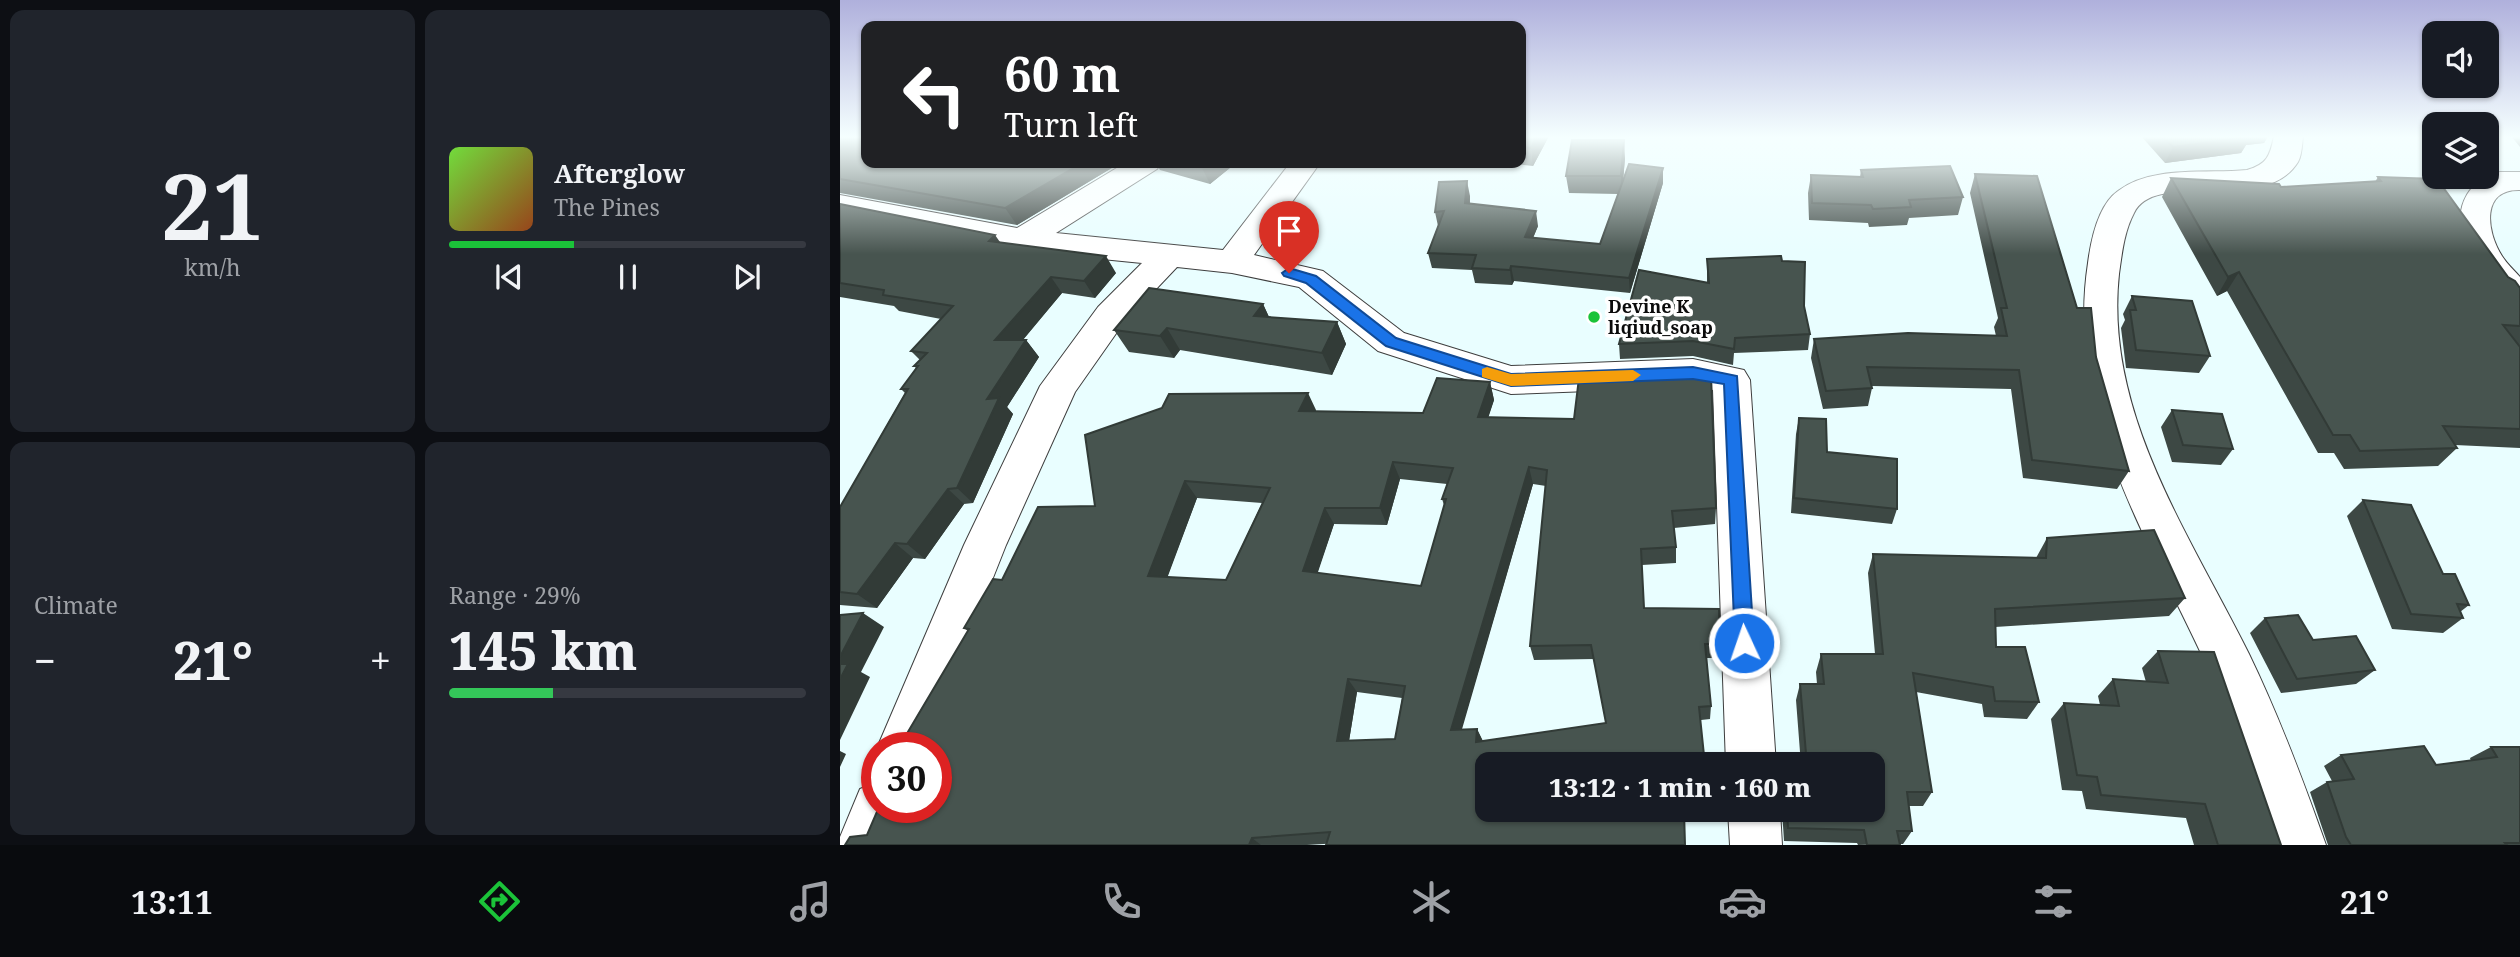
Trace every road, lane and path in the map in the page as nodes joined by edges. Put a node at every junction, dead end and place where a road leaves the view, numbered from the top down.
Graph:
1 (1126, 175) edge
2 (1296, 175) edge
3 (2266, 175) edge
4 (2520, 181) edge
5 (840, 205) edge
6 (1022, 240) junction
7 (1168, 257) junction
8 (1232, 262) junction
9 (2520, 298) edge
10 (907, 732) edge
11 (1751, 752) edge
12 (1755, 822) edge
13 (872, 823) edge
14 (863, 845) edge
15 (1756, 845) edge
16 (2300, 845) edge

1 - 6 street
2 - 8 street
3 - 16 street
4 - 9 street
5 - 6 street
6 - 7 street
7 - 8 street
7 - 10 street
8 - 11 street
12 - 15 street
13 - 14 street

